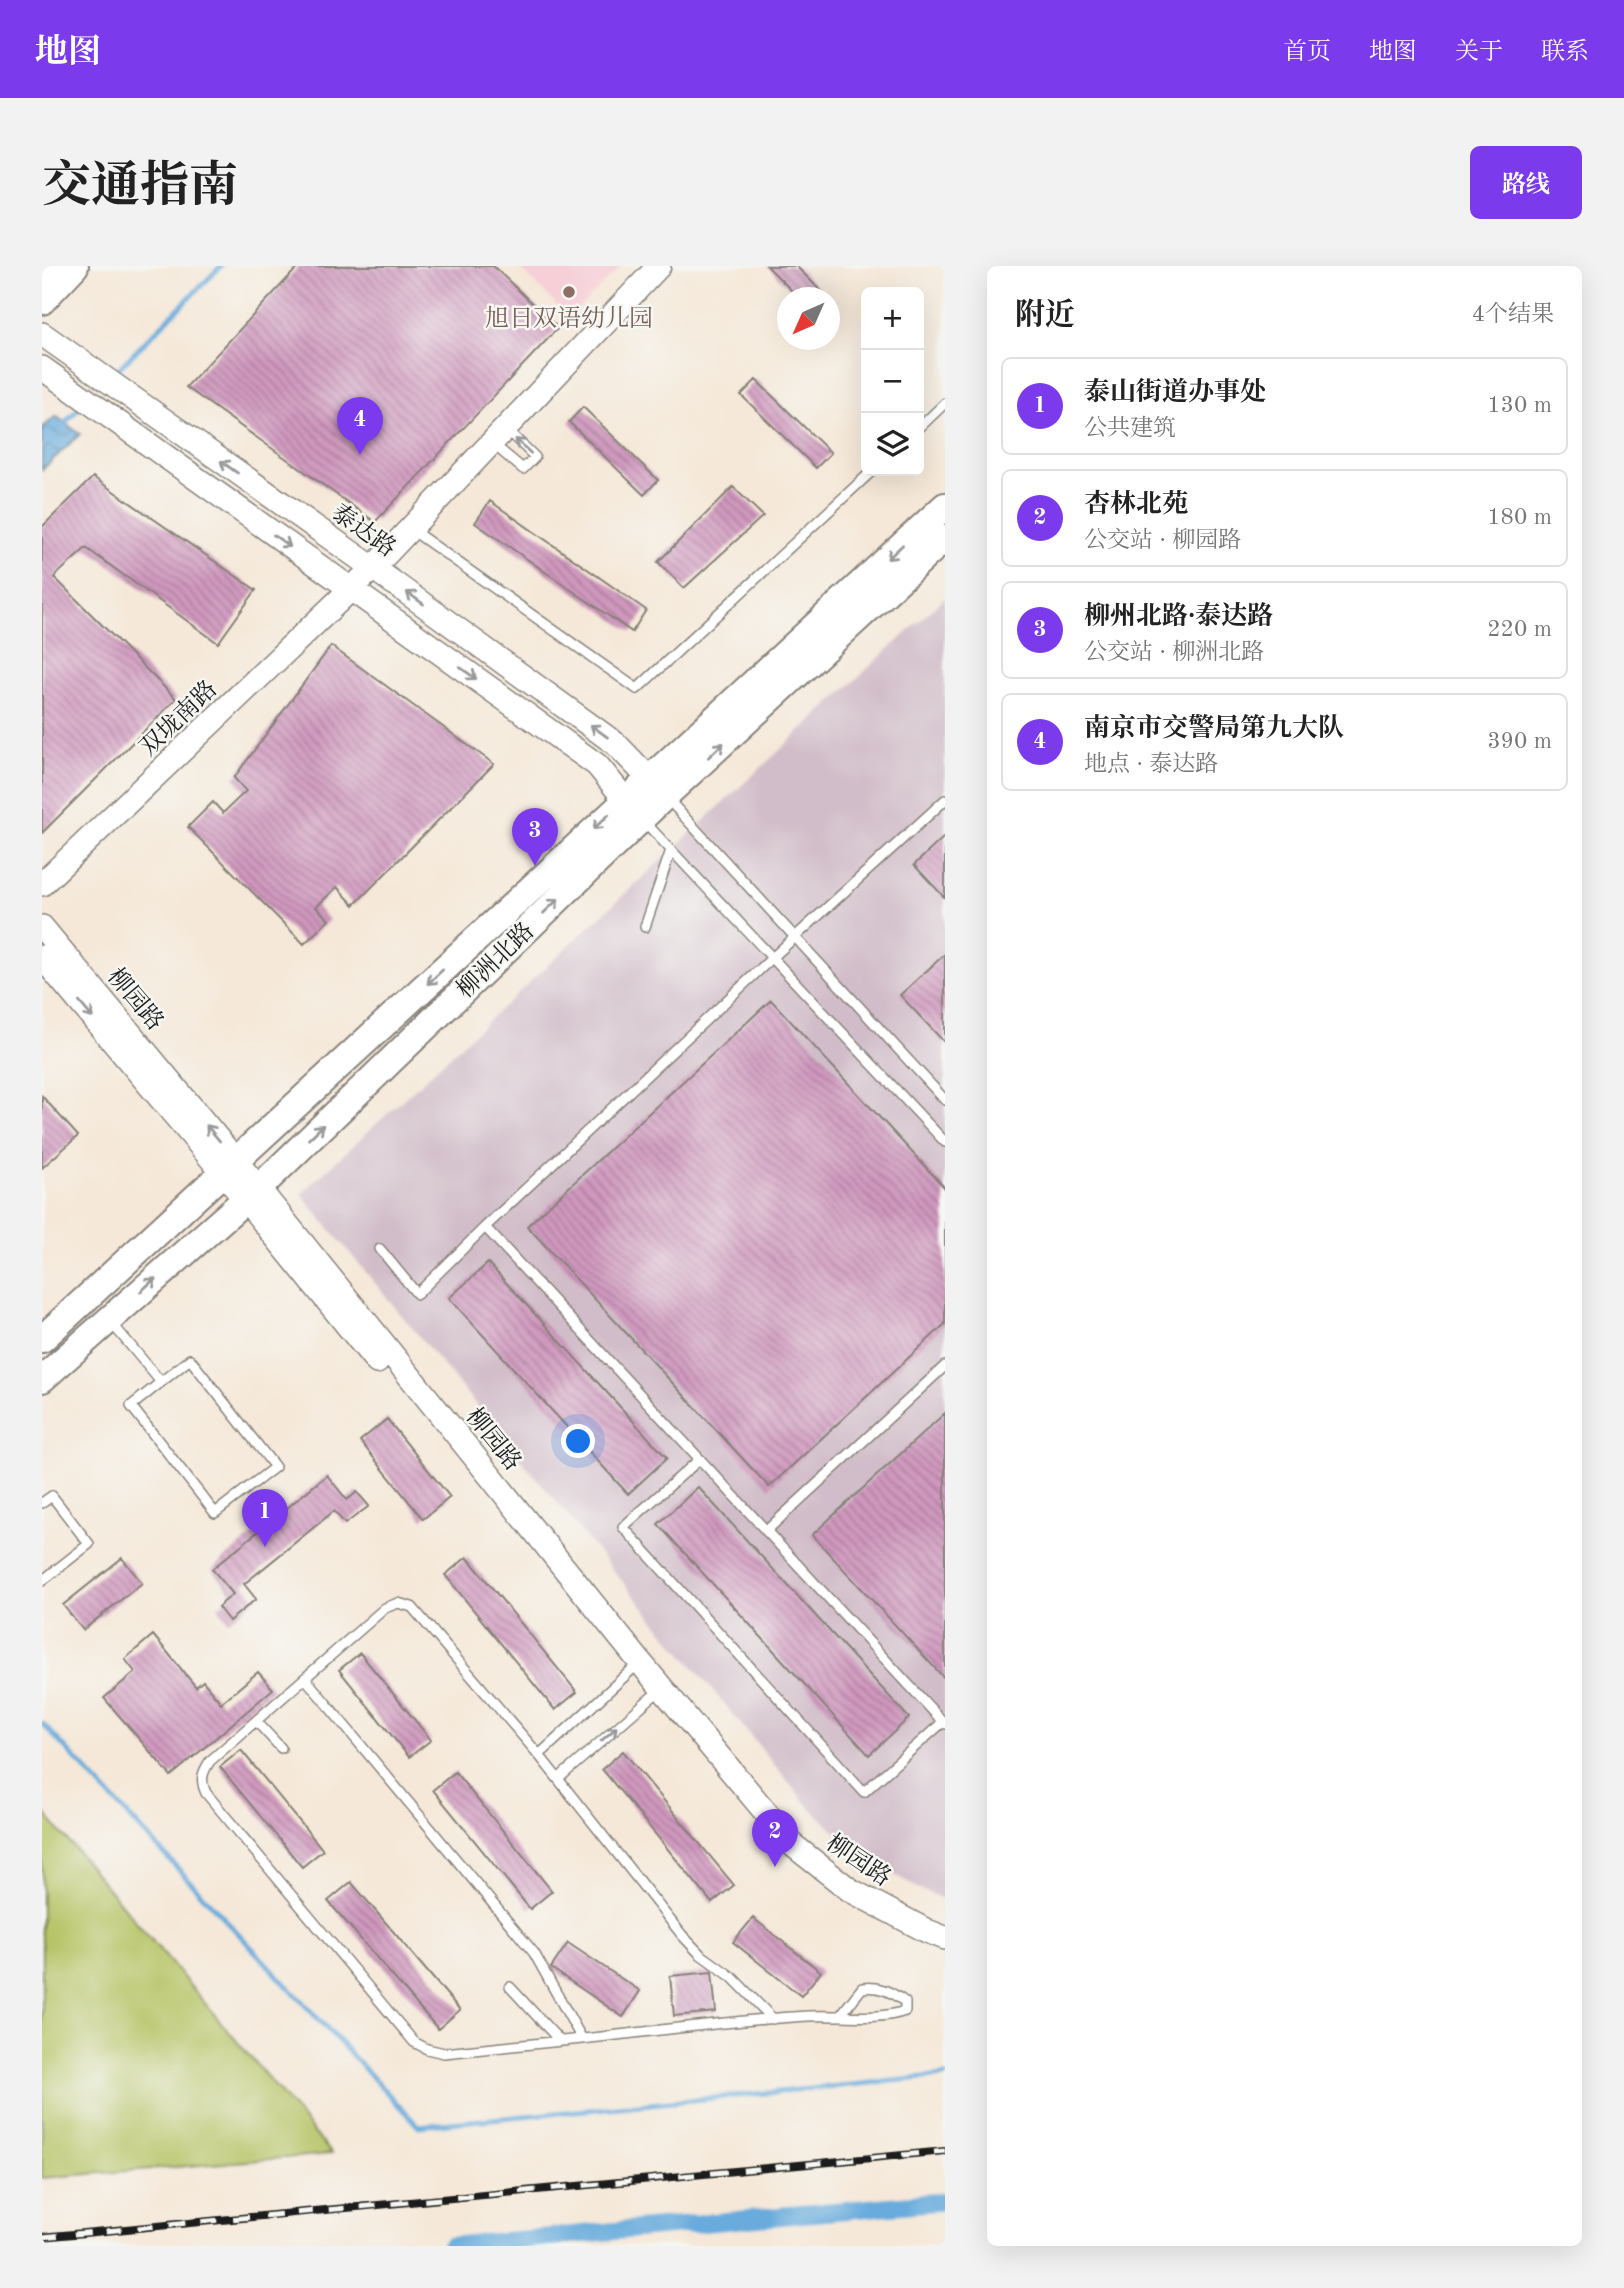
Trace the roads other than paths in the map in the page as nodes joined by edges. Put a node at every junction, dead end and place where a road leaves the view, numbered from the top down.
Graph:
1 (48, 266) edge
2 (75, 266) edge
3 (659, 266) edge
4 (42, 273) edge
5 (42, 301) edge
6 (42, 334) edge
7 (42, 368) edge
8 (945, 403) edge
9 (924, 423) edge
10 (867, 476) edge
11 (945, 506) edge
12 (411, 529) junction
13 (945, 538) edge
14 (373, 568) junction
15 (351, 590) junction
16 (657, 787) junction
17 (945, 800) edge
18 (633, 809) junction
19 (671, 850) junction
20 (42, 884) edge
21 (42, 927) edge
22 (645, 927) dead end
23 (795, 937) junction
24 (42, 957) edge
25 (772, 958) junction
26 (945, 1100) edge
27 (945, 1142) edge
28 (230, 1168) junction
29 (251, 1194) junction
30 (485, 1227) junction
31 (380, 1249) dead end
32 (109, 1320) junction
33 (42, 1339) edge
34 (945, 1366) edge
35 (42, 1379) edge
36 (161, 1382) junction
37 (700, 1459) junction
38 (42, 1503) edge
39 (766, 1531) junction
40 (42, 1581) edge
41 (635, 1667) junction
42 (305, 1678) junction
43 (656, 1693) junction
44 (256, 1721) junction
45 (944, 1723) edge
46 (281, 1748) dead end
47 (539, 1755) junction
48 (558, 1779) junction
49 (945, 1938) edge
50 (945, 1953) edge
51 (510, 1987) dead end
52 (839, 2015) junction
53 (774, 2019) junction
54 (582, 2039) junction
55 (561, 2041) junction

1 - 4 main road
2 - 5 main road
3 - 12 street, 双垅南路
14 -> 6 street, 泰达路
7 -> 15 street
8 - 9 lane
10 - 12 lane
11 -> 16 main road, 柳洲北路
12 - 14 street, 双垅南路
16 -> 13 main road, 柳洲北路
14 - 15 street, 双垅南路
16 -> 14 street, 泰达路
15 -> 18 street
15 - 20 street, 双垅南路
16 - 18 main road, 柳洲北路
16 - 23 lane
17 - 23 lane
18 - 19 lane
18 -> 28 main road, 柳洲北路
29 -> 18 main road, 柳洲北路
19 - 22 lane
19 - 25 lane
28 -> 21 street, 柳园路
23 - 25 lane
23 - 26 lane
24 -> 28 street, 柳园路
25 - 27 lane
25 - 30 lane
28 - 29 street, 柳园路
28 - 33 main road, 柳洲北路
32 -> 29 main road, 柳洲北路
29 - 41 street, 柳园路
30 - 31 lane
30 - 37 lane
32 - 35 main road, 柳洲北路
32 - 36 lane
34 - 39 lane
36 - 36 lane
37 - 39 lane
37 - 45 lane
38 - 40 lane
39 - 45 lane
41 - 43 street, 柳园路
41 - 47 lane
42 - 44 lane
42 - 47 lane
42 - 54 lane
48 -> 43 lane
43 - 49 street, 柳园路
43 - 50 street, 柳园路
44 - 46 lane
44 - 55 lane
47 - 48 lane
48 - 53 lane
51 - 55 lane
52 - 52 lane
52 - 53 lane
53 - 54 lane
54 - 55 lane

